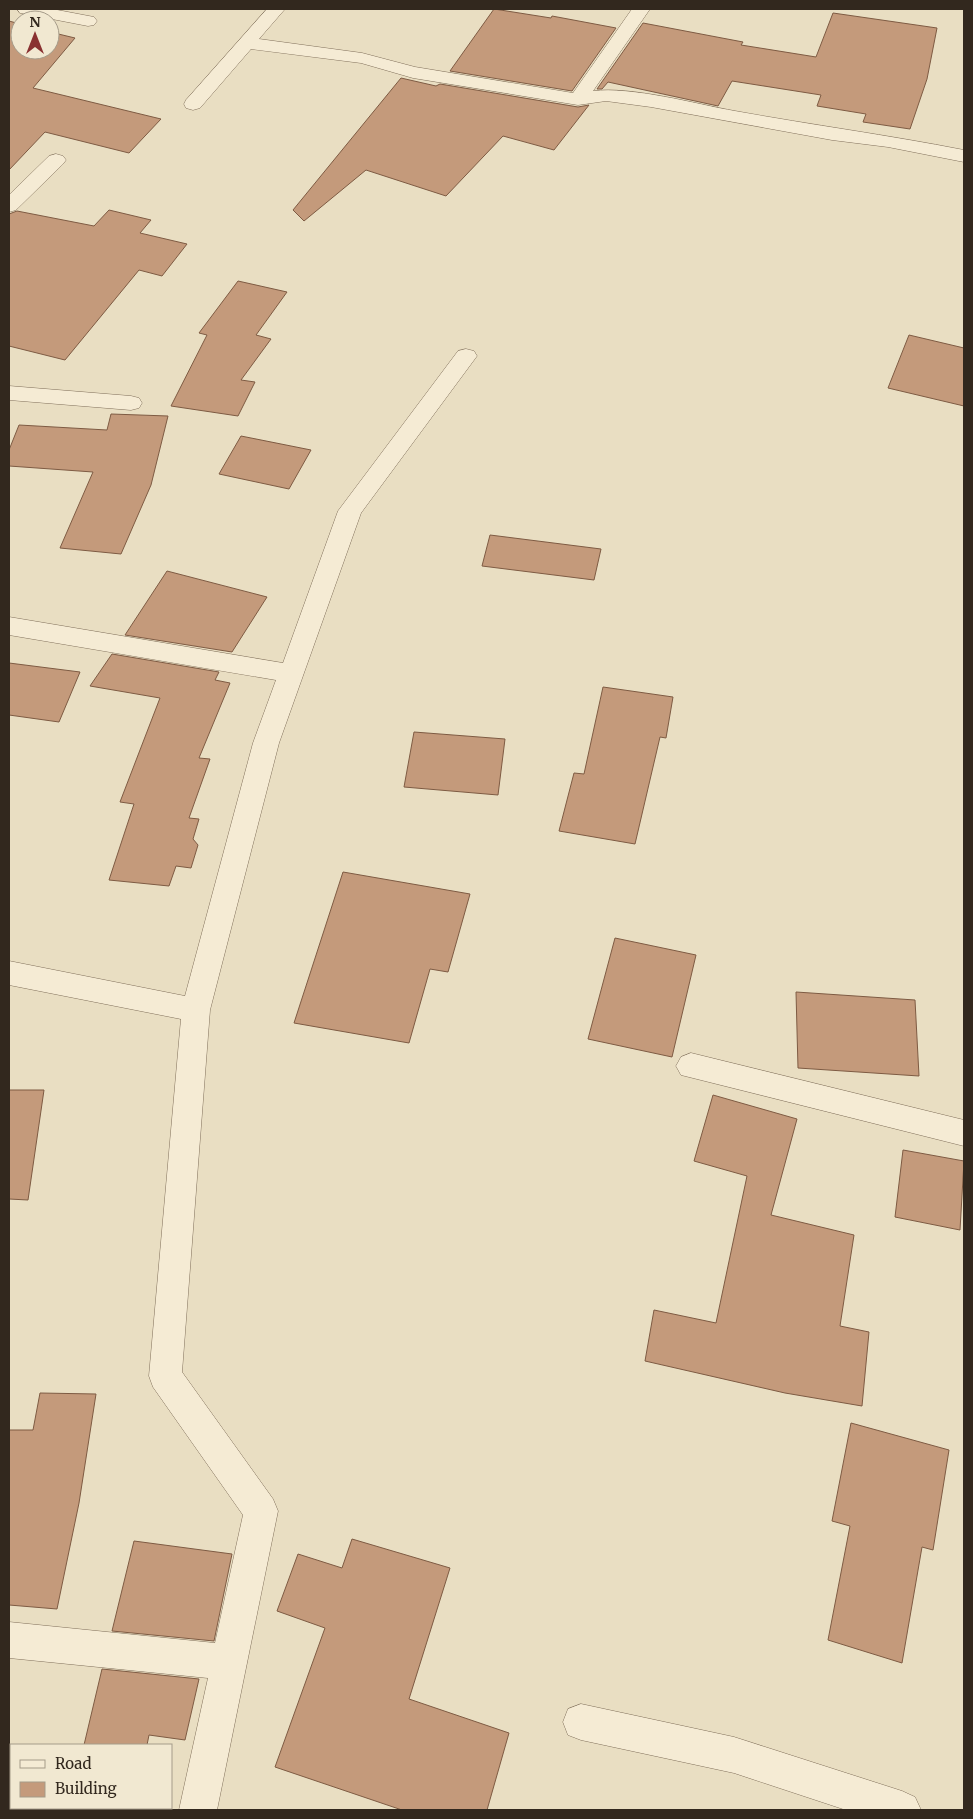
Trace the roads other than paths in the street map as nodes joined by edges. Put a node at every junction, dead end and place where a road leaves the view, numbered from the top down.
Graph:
1 (26, 9) edge
2 (276, 9) edge
3 (641, 9) edge
4 (88, 21) dead end
5 (247, 43) junction
6 (578, 99) junction
7 (193, 104) dead end
8 (964, 156) edge
9 (56, 160) dead end
10 (9, 206) edge
11 (466, 356) dead end
12 (9, 394) edge
13 (131, 403) dead end
14 (9, 626) edge
15 (290, 673) junction
16 (9, 973) edge
17 (196, 1010) junction
18 (690, 1066) dead end
19 (964, 1133) edge
20 (9, 1640) edge
21 (229, 1662) junction
22 (581, 1722) dead end
23 (198, 1810) edge
24 (902, 1810) edge

1 - 4 street
2 - 5 street
3 - 6 street
5 - 6 street
5 - 7 street
6 - 8 street
9 - 10 street
11 - 15 street
12 - 13 street
14 - 15 street
15 - 17 street
16 - 17 street
17 - 21 street
18 - 19 street
20 - 21 street
21 - 23 street
22 - 24 street

